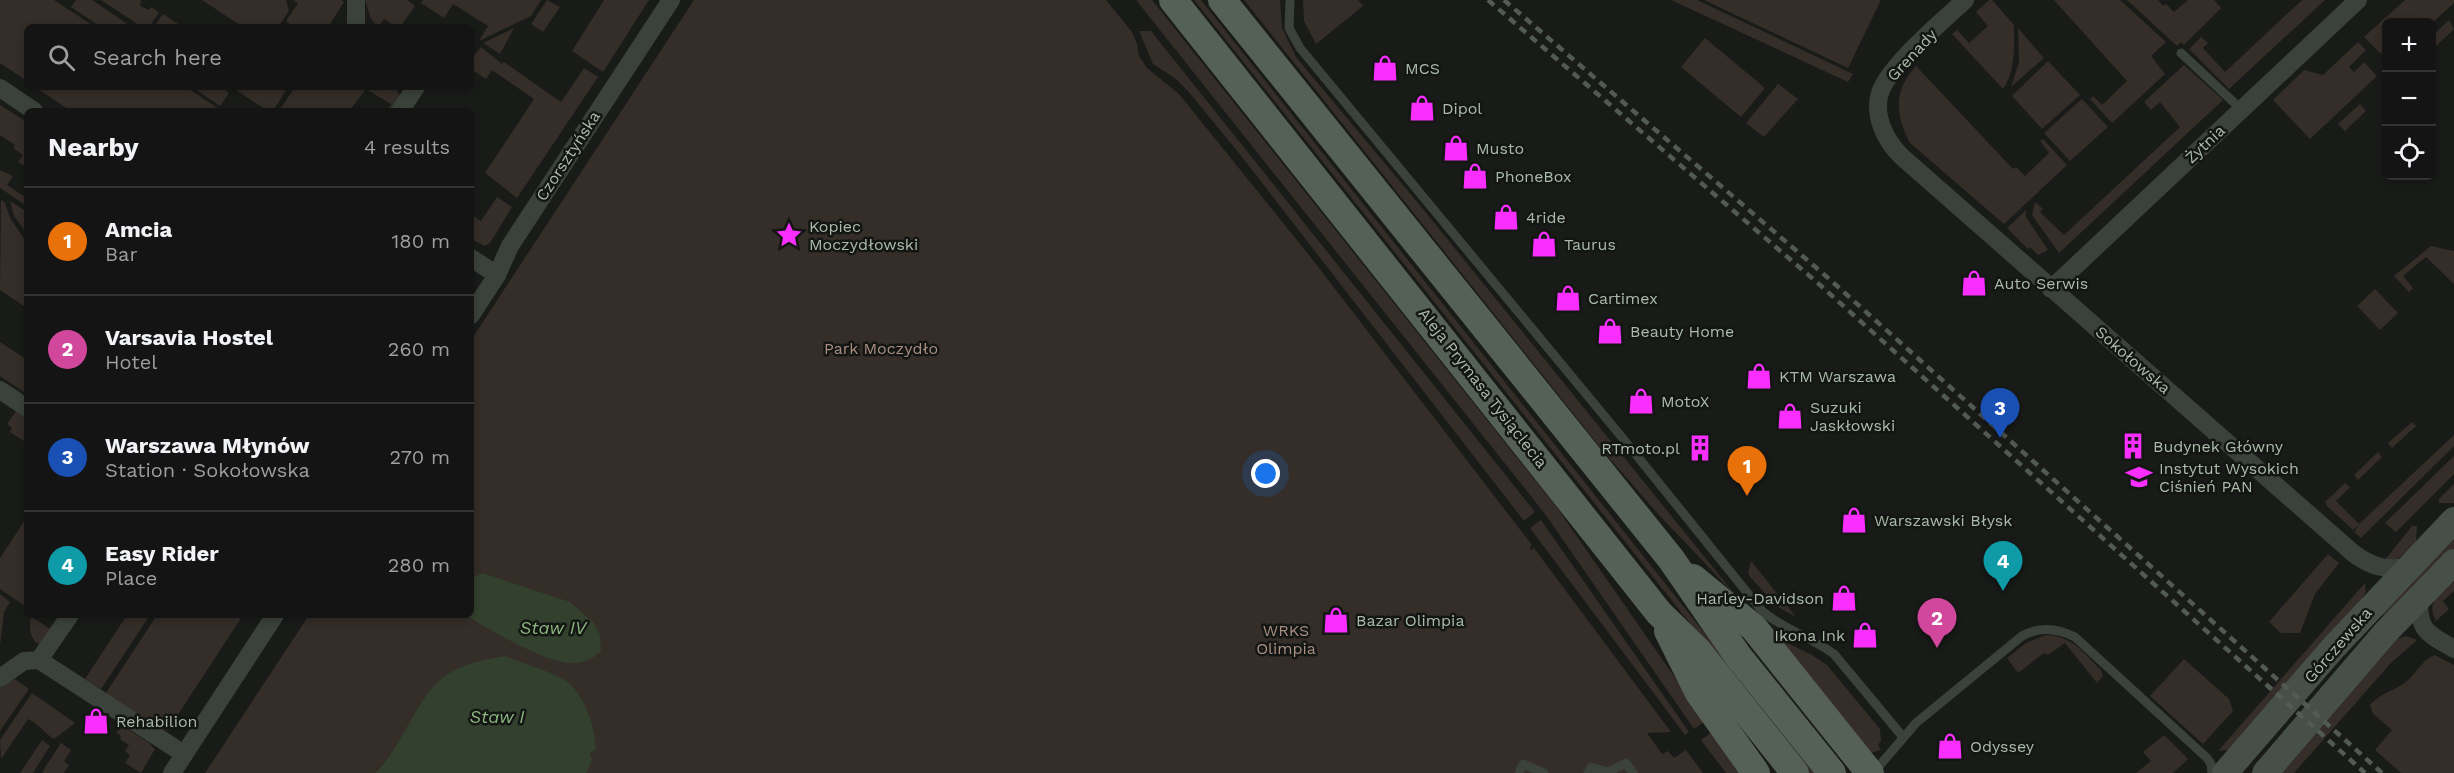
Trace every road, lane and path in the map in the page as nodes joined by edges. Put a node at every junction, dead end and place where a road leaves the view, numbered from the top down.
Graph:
1 (356, 0) edge
2 (671, 0) edge
3 (1173, 0) edge
4 (1222, 0) edge
5 (1290, 0) edge
6 (1965, 0) edge
7 (2358, 0) edge
8 (356, 24) edge
9 (2181, 53) dead end
10 (0, 88) edge
11 (410, 90) edge
12 (30, 108) edge
13 (402, 108) edge
14 (2242, 110) junction
15 (1880, 119) joint
16 (474, 260) edge
17 (497, 275) junction
18 (2051, 289) junction
19 (474, 310) edge
20 (0, 390) edge
21 (24, 406) edge
22 (2454, 520) edge
23 (1671, 559) junction
24 (2454, 562) edge
25 (2407, 567) junction
26 (2419, 598) junction
27 (1659, 613) junction
28 (68, 618) edge
29 (273, 618) edge
30 (2454, 649) edge
31 (39, 660) junction
32 (0, 678) edge
33 (1903, 738) junction
34 (184, 754) junction
35 (172, 773) edge
36 (1519, 773) edge
37 (1544, 773) edge
38 (1588, 773) edge
39 (1633, 773) edge
40 (1756, 773) edge
41 (1795, 773) edge
42 (1832, 773) edge
43 (1871, 773) edge
44 (2212, 773) edge
45 (2226, 773) edge
46 (2265, 773) edge

1 - 8 street
2 - 17 street, Czorsztyńska
3 - 27 main road, Aleja Prymasa Tysiąclecia
4 - 23 main road
5 - 33 lane
6 - 15 street, Grenady
7 - 14 street, Żytnia
9 - 14 lane
10 - 12 street
11 - 13 street
14 - 18 street, Żytnia
15 - 18 street, Sokołowska
16 - 17 street
17 - 19 street, Czorsztyńska
18 - 25 street, Sokołowska
20 - 21 street
22 - 25 main road, Górczewska
23 - 42 main road
23 - 43 main road
24 - 26 main road, Górczewska
25 - 45 main road, Górczewska
26 - 30 street
26 - 46 main road, Górczewska
27 - 40 main road
27 - 41 main road, Aleja Prymasa Tysiąclecia
28 - 31 street
29 - 34 street
31 - 32 street
31 - 34 street
33 - 43 lane
33 - 44 lane
34 - 35 street
36 - 37 lane
38 - 39 lane

